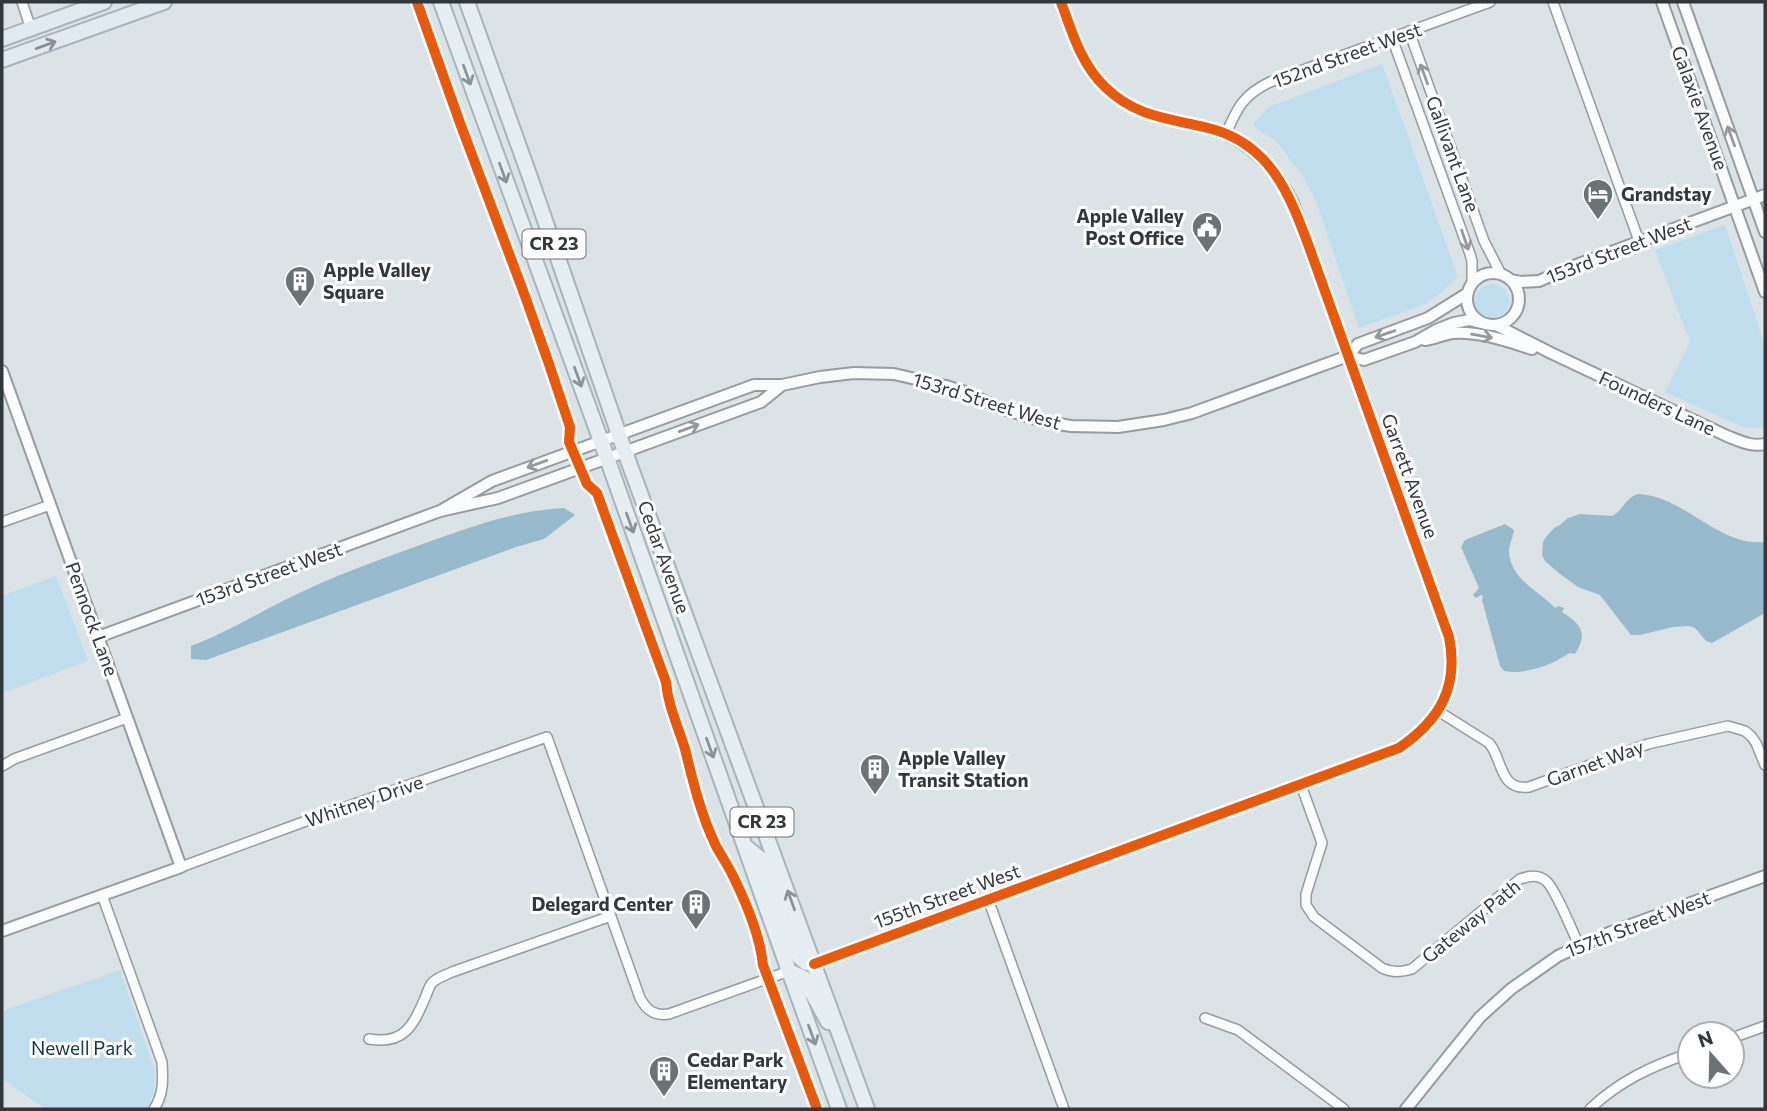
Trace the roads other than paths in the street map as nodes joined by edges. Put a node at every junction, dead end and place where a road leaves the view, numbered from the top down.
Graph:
1 (22, 2) edge
2 (104, 2) edge
3 (164, 2) edge
4 (441, 2) edge
5 (467, 2) edge
6 (1061, 2) edge
7 (1490, 2) edge
8 (1553, 2) edge
9 (1662, 2) edge
10 (1683, 2) edge
11 (31, 29) junction
12 (1409, 31) junction
13 (2, 38) edge
14 (1392, 38) junction
15 (2, 60) edge
16 (1226, 134) junction
17 (1765, 195) edge
18 (1754, 200) junction
19 (1735, 206) junction
20 (1765, 232) edge
21 (1639, 241) junction
22 (1506, 277) junction
23 (1470, 288) junction
24 (1765, 292) edge
25 (1482, 323) junction
26 (1496, 325) junction
27 (1415, 342) junction
28 (1551, 353) junction
29 (1348, 356) junction
30 (2, 371) edge
31 (782, 384) junction
32 (619, 435) junction
33 (601, 441) junction
34 (1765, 444) edge
35 (625, 452) junction
36 (607, 458) junction
37 (50, 505) junction
38 (440, 511) junction
39 (2, 522) edge
40 (98, 637) junction
41 (1438, 711) junction
42 (127, 718) junction
43 (1765, 765) edge
44 (2, 766) edge
45 (1301, 785) junction
46 (745, 846) junction
47 (1092, 861) joint
48 (181, 867) junction
49 (1765, 876) edge
50 (102, 895) junction
51 (988, 900) junction
52 (611, 916) junction
53 (2, 931) edge
54 (1579, 945) junction
55 (814, 964) junction
56 (789, 971) junction
57 (1205, 1018) dead end
58 (1765, 1026) edge
59 (1746, 1033) edge
60 (369, 1039) dead end
61 (1676, 1058) edge
62 (852, 1067) junction
63 (154, 1109) edge
64 (839, 1109) edge
65 (867, 1109) edge
66 (1064, 1109) edge
67 (1344, 1109) edge
68 (1406, 1109) edge
69 (1590, 1109) edge

1 - 11 street
2 - 11 highway
15 -> 3 highway
4 -> 33 main road, Cedar Avenue / CR 23
5 - 32 main road, Cedar Avenue / CR 23
6 - 16 street, Garrett Avenue
7 - 12 street, 152nd Street West
8 - 21 street
9 - 19 street, Galaxie Avenue
18 -> 10 street, Galaxie Avenue
11 - 13 highway
12 - 14 street, 152nd Street West
22 -> 12 street, Gallivant Lane
14 - 16 street, 152nd Street West
14 -> 23 street, Gallivant Lane
16 - 29 street, Garrett Avenue
17 - 18 street, 153rd Street West
18 - 19 street, 153rd Street West
18 - 20 street, Galaxie Avenue
19 - 21 street, 153rd Street West
19 - 24 street, Galaxie Avenue
21 - 22 street, 153rd Street West
22 - 23 street
22 - 26 street
23 - 25 street
23 -> 29 street, 153rd Street West
25 - 26 street
25 - 27 street, 153rd Street West
26 - 28 street, Founders Lane
27 -> 28 street, Founders Lane
27 - 29 street, 153rd Street West
28 - 34 street, Founders Lane
29 - 31 street, 153rd Street West
29 - 41 street, Garrett Avenue
30 - 37 street, Pennock Lane
31 - 32 street, 153rd Street West
35 -> 31 street, 153rd Street West
32 - 33 street, 153rd Street West
32 - 35 main road, Cedar Avenue / CR 23
33 - 36 main road, Cedar Avenue / CR 23
33 -> 38 street, 153rd Street West
35 - 36 street, 153rd Street West
55 -> 35 main road, Cedar Avenue / CR 23
36 - 38 street, 153rd Street West
36 -> 46 main road, Cedar Avenue / CR 23
37 - 39 street
37 - 40 street, Pennock Lane
38 - 40 street, 153rd Street West
40 - 42 street, Pennock Lane
41 - 43 street, Garnet Way
41 - 45 street, Garrett Avenue
42 - 44 street
42 - 48 street, Pennock Lane
45 - 47 street, Garrett Avenue
45 - 54 street, Gateway Path
46 - 55 main road
46 - 56 main road, Cedar Avenue / CR 23
47 - 51 street, 155th Street West
48 - 50 street, Whitney Drive
48 - 52 street, Whitney Drive
49 - 54 street, 157th Street West
50 - 53 street, Whitney Drive
50 - 63 street
51 - 55 street, 155th Street West
51 - 66 street
52 - 56 street, Whitney Drive
52 - 60 street
54 - 68 street, 157th Street West
55 - 62 main road, Cedar Avenue / CR 23
56 - 62 main road
56 -> 64 main road, Cedar Avenue / CR 23
57 - 67 street
58 - 59 street
61 - 69 street
62 - 65 main road, Cedar Avenue / CR 23

